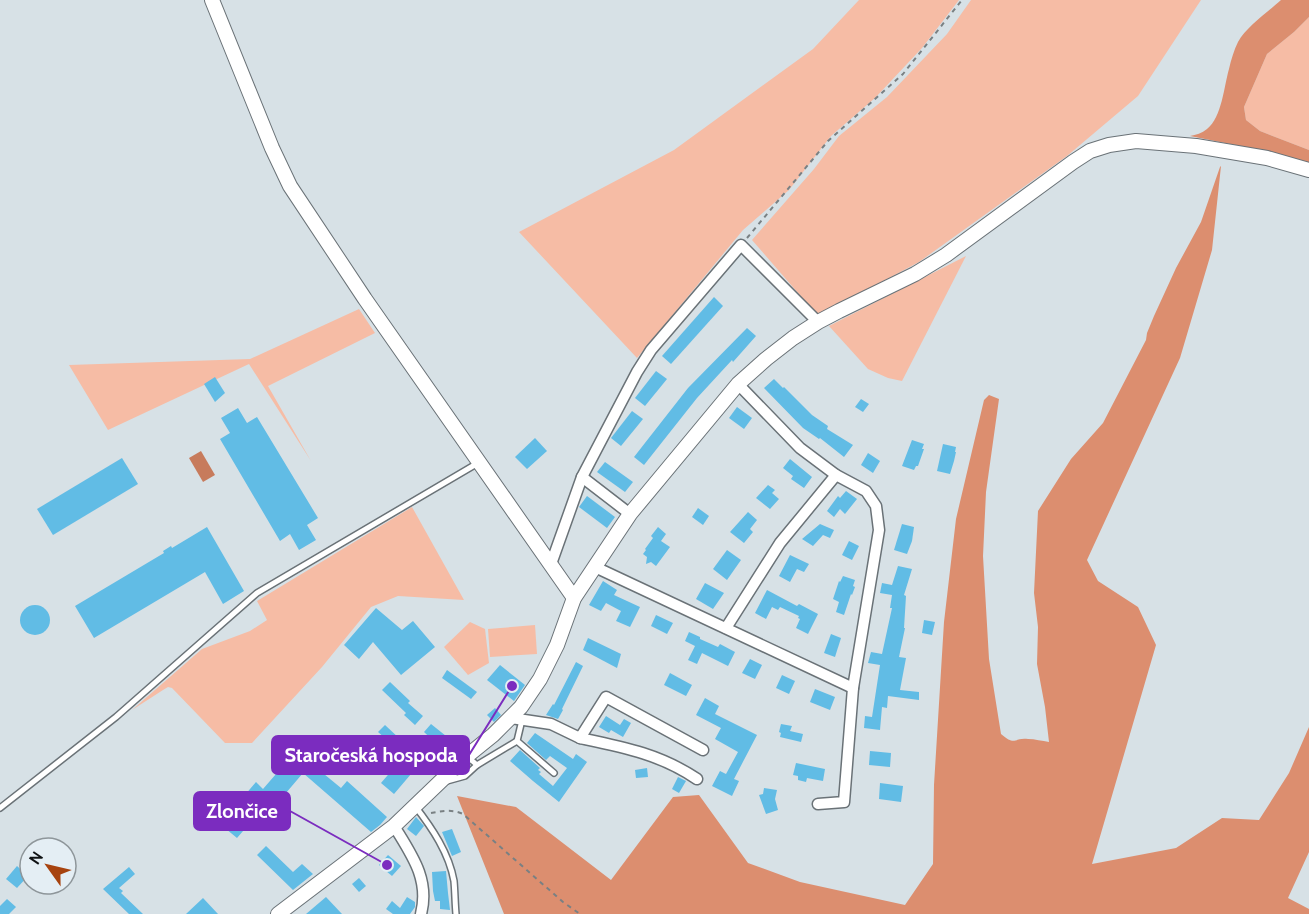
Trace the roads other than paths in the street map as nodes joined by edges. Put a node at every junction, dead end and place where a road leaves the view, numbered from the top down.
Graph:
1 (212, 0) edge
2 (1309, 170) edge
3 (818, 322) junction
4 (738, 384) junction
5 (479, 462) junction
6 (836, 475) junction
7 (582, 477) junction
8 (630, 514) junction
9 (551, 564) junction
10 (595, 567) junction
11 (574, 598) junction
12 (726, 628) junction
13 (853, 688) junction
14 (517, 719) junction
15 (580, 738) junction
16 (517, 741) junction
17 (703, 750) dead end
18 (472, 760) junction
19 (554, 773) dead end
20 (697, 779) dead end
21 (818, 804) dead end
22 (0, 808) edge
23 (419, 810) junction
24 (394, 826) junction
25 (278, 914) edge
26 (421, 914) edge
27 (456, 914) edge

1 - 5 street
2 - 3 street
3 - 4 street
3 - 7 street
4 - 6 street
4 - 8 street
5 - 9 street
5 - 22 lane
6 - 12 street
6 - 13 street
7 - 8 street
7 - 9 street
8 - 10 street
9 - 11 street
10 - 11 street
10 - 12 street
11 - 14 street
12 - 13 street
13 - 21 street
14 - 15 street
14 - 16 lane
14 - 18 street
15 - 17 street
15 - 20 street
16 - 18 lane
16 - 19 lane
18 - 23 street
23 - 24 street
23 - 27 lane
24 - 25 street
24 - 26 street

